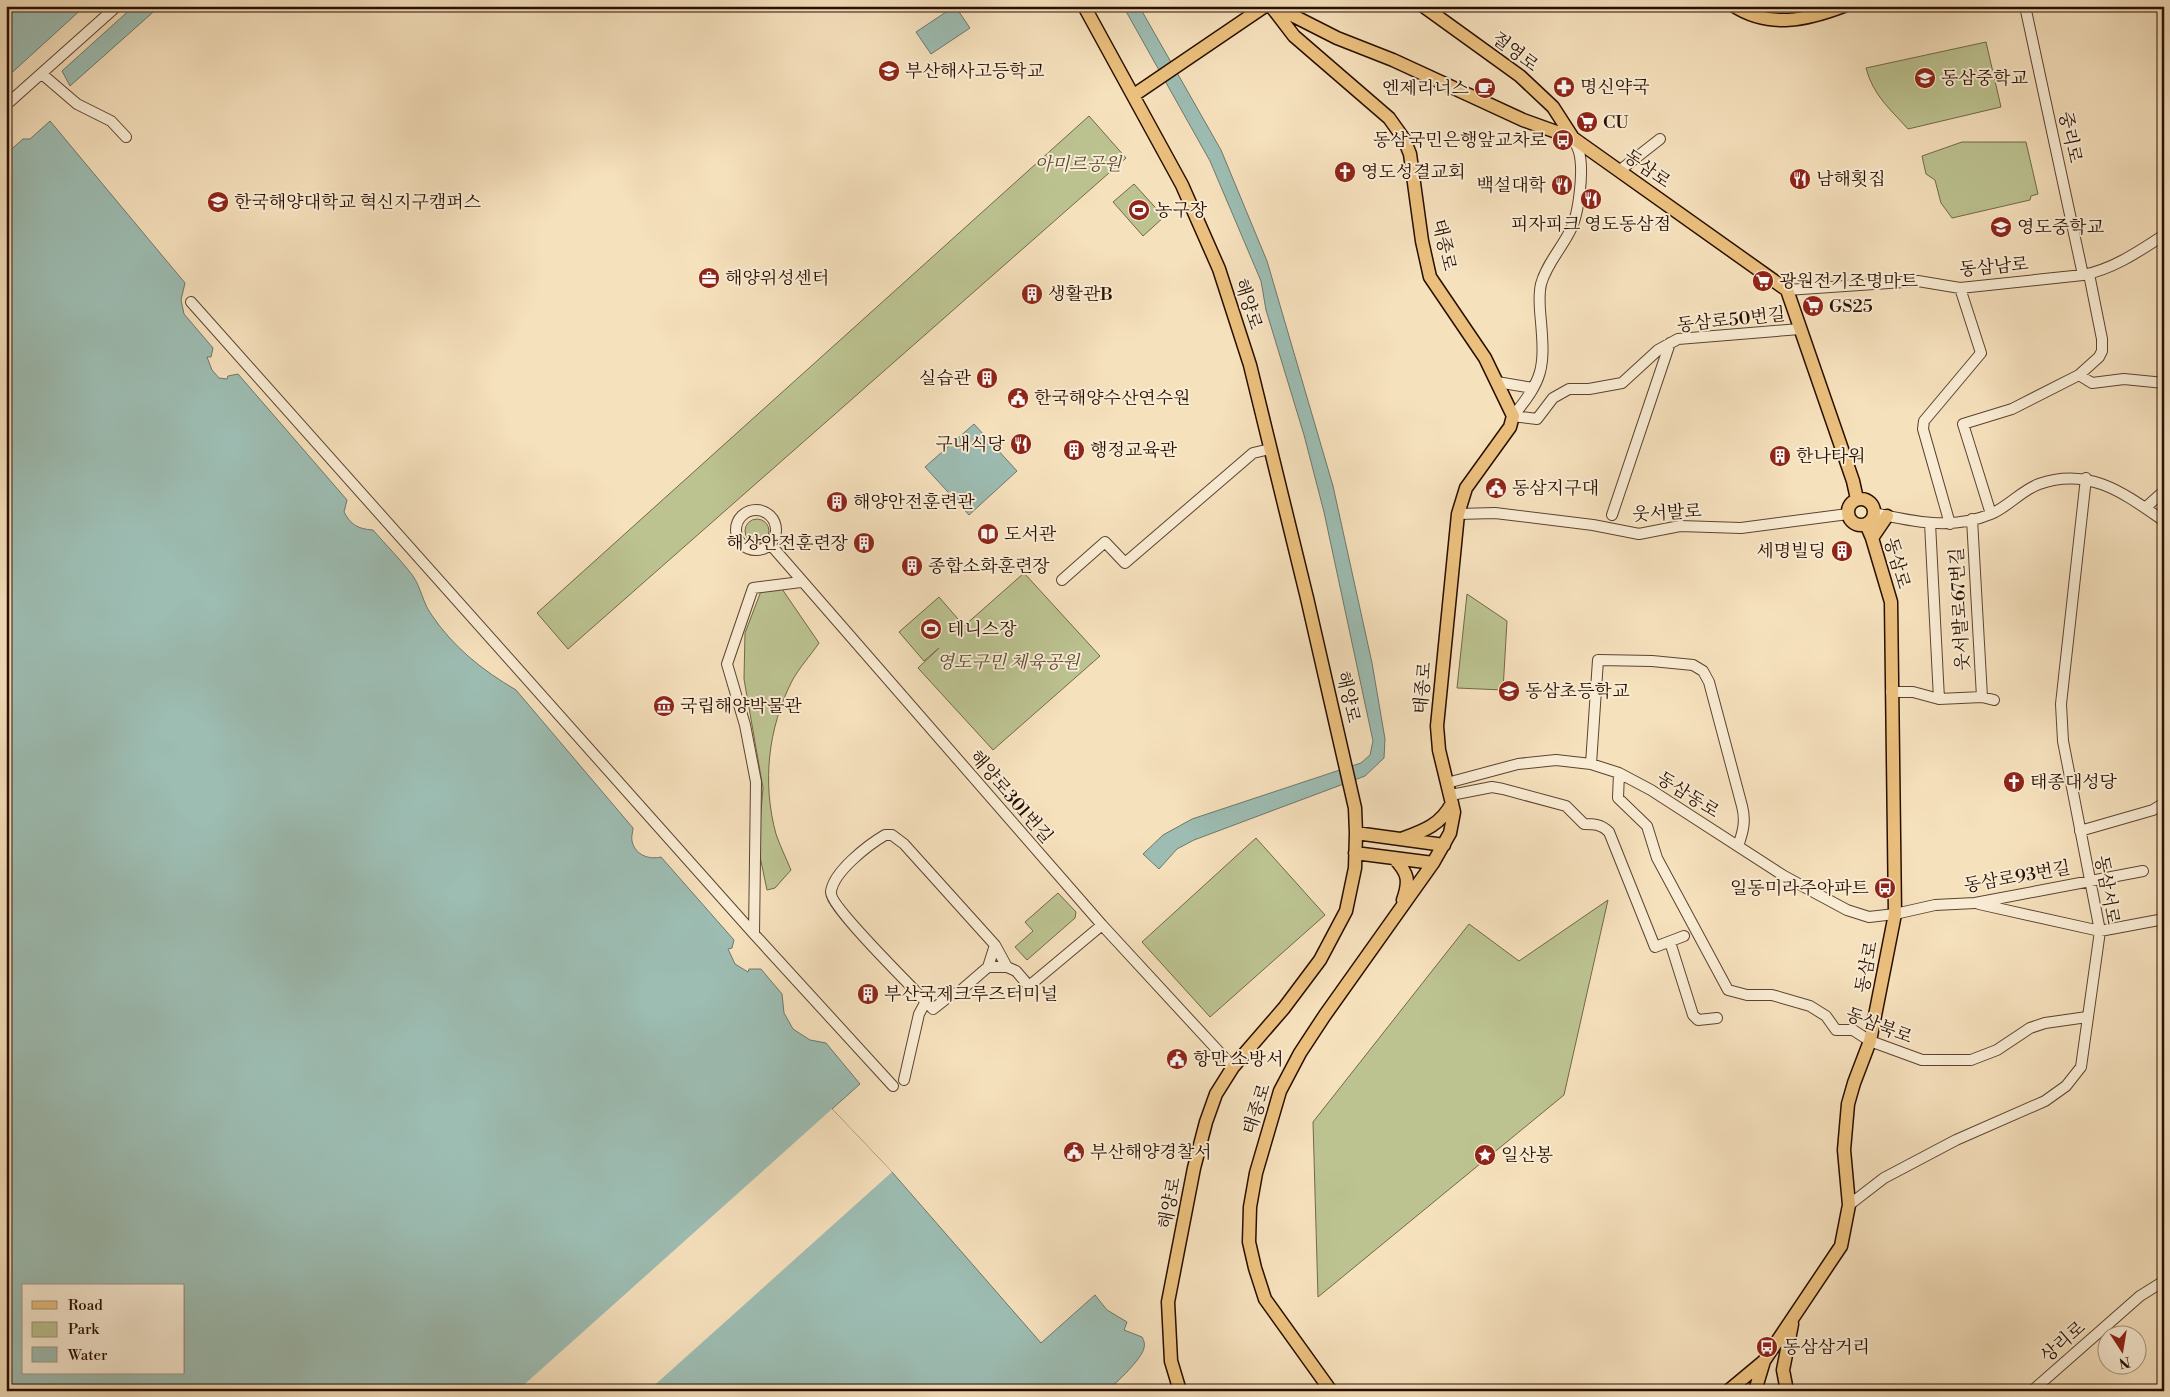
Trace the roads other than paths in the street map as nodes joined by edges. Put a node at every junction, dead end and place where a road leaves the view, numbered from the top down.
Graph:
1 (117, 6) edge
2 (1084, 6) edge
3 (1265, 6) edge
4 (1273, 6) edge
5 (1423, 6) edge
6 (1734, 6) edge
7 (1844, 6) edge
8 (2026, 6) edge
9 (42, 74) junction
10 (1134, 95) junction
11 (6, 105) edge
12 (126, 137) dead end
13 (1573, 138) junction
14 (1660, 138) dead end
15 (1619, 171) junction
16 (2164, 235) edge
17 (2086, 275) junction
18 (1960, 288) junction
19 (1787, 290) junction
20 (191, 302) dead end
21 (1800, 330) junction
22 (1670, 343) junction
23 (2078, 375) junction
24 (1497, 382) junction
25 (2164, 383) edge
26 (1532, 388) junction
27 (1513, 416) junction
28 (1270, 448) junction
29 (2086, 478) junction
30 (2164, 491) edge
31 (1857, 499) junction
32 (2146, 508) junction
33 (1458, 514) junction
34 (1848, 514) junction
35 (1881, 514) junction
36 (1991, 514) junction
37 (1612, 515) dead end
38 (1972, 519) junction
39 (2164, 521) edge
40 (1930, 523) junction
41 (1866, 524) junction
42 (1950, 524) junction
43 (1872, 538) junction
44 (770, 544) dead end
45 (1062, 580) dead end
46 (801, 582) junction
47 (1892, 692) junction
48 (1982, 697) junction
49 (1939, 699) junction
50 (1994, 700) dead end
51 (1591, 764) junction
52 (1619, 773) junction
53 (1450, 793) junction
54 (2164, 804) edge
55 (2080, 831) junction
56 (1356, 833) junction
57 (1400, 839) junction
58 (1444, 845) junction
59 (1738, 846) junction
60 (1356, 853) junction
61 (1394, 858) junction
62 (1433, 863) junction
63 (2143, 871) dead end
64 (2090, 881) junction
65 (1975, 903) junction
66 (1402, 905) junction
67 (1895, 914) junction
68 (2164, 919) edge
69 (1102, 925) junction
70 (2100, 931) junction
71 (754, 934) junction
72 (1684, 936) dead end
73 (1670, 942) junction
74 (995, 945) junction
75 (988, 967) junction
76 (1007, 967) junction
77 (926, 1001) junction
78 (2087, 1017) junction
79 (1717, 1018) dead end
80 (1870, 1041) junction
81 (1233, 1067) junction
82 (904, 1080) dead end
83 (893, 1086) dead end
84 (1849, 1205) junction
85 (2164, 1281) edge
86 (1793, 1319) junction
87 (1764, 1360) junction
88 (1180, 1391) edge
89 (1331, 1391) edge
90 (1728, 1391) edge
91 (1755, 1391) edge
92 (1786, 1391) edge
93 (2032, 1391) edge

1 - 9 street
2 - 10 main road, 해양로
3 - 10 main road
4 - 13 main road, 동삼로
4 - 24 main road, 태종로
5 - 13 main road, 절영로
6 - 7 main road
8 - 17 street, 중리로
9 - 11 street
9 - 12 street
10 - 28 main road, 해양로
13 - 15 main road, 동삼로
13 - 26 street
14 - 15 street
15 - 19 main road, 동삼로
16 - 17 street, 동삼남로
17 - 18 street, 동삼남로
17 - 23 street, 중리로
18 - 19 street, 동삼남로
18 - 42 street
19 - 21 main road
20 - 71 street
21 - 22 street, 동삼로50번길
21 - 31 main road
22 - 27 street, 동삼로50번길
22 - 37 street
23 - 25 street
23 - 36 street
24 - 26 street
24 - 27 main road, 태종로
26 - 27 street
27 - 33 main road, 태종로
28 - 45 street
28 - 56 main road, 해양로
29 - 32 street
29 - 36 street
29 - 55 street, 동삼서로
30 - 32 street
31 - 34 main road
31 - 35 main road
32 - 39 street
33 - 34 street, 웃서발로
33 - 53 main road, 태종로
34 - 41 main road
35 - 40 street
35 - 41 main road
35 - 43 main road
36 - 38 street
38 - 42 street
38 - 48 street, 웃서발로67번길
40 - 42 street
40 - 49 street
41 - 43 main road, 동삼로
43 - 47 main road, 동삼로
44 - 46 street, 해양로301번길
46 - 69 street, 해양로301번길
46 - 71 street
47 - 49 street
47 - 67 main road, 동삼로
48 - 49 street
48 - 50 street
51 - 52 street, 동삼동로
51 - 53 street, 동삼동로
51 - 59 street
52 - 59 street, 동삼동로
52 - 80 street, 동삼북로
53 - 57 main road
53 - 58 main road, 태종로
53 - 73 street
54 - 55 street
55 - 64 street, 동삼서로
56 - 57 main road
56 - 60 main road, 해양로
57 - 58 main road
58 - 62 main road, 태종로
59 - 67 street, 동삼동로
60 - 61 main road
60 - 81 main road, 해양로
61 - 62 main road
61 - 66 main road
62 - 66 main road, 태종로
63 - 64 street, 동삼로93번길
64 - 65 street, 동삼로93번길
64 - 70 street, 동삼서로
65 - 67 street, 동삼로93번길
65 - 70 street
66 - 89 main road, 태종로
67 - 80 main road, 동삼로
68 - 70 street
69 - 76 street
69 - 81 street, 해양로301번길
70 - 78 street, 동삼서로
71 - 83 street
72 - 73 street
73 - 79 street
74 - 75 street
74 - 76 street
74 - 77 street
75 - 76 street
75 - 77 street
77 - 82 street
78 - 80 street, 동삼북로
78 - 84 street, 동삼서로
80 - 84 main road, 동삼로
81 - 88 main road, 해양로
84 - 86 main road, 동삼로
85 - 93 street, 상리로
86 - 87 main road, 동삼로
86 - 92 main road
87 - 90 main road
87 - 91 main road, 동삼로

